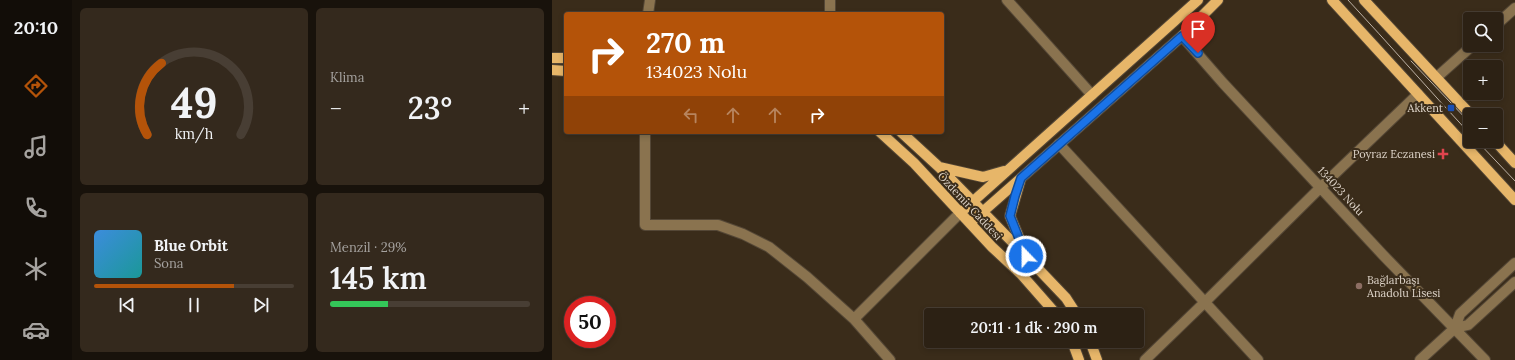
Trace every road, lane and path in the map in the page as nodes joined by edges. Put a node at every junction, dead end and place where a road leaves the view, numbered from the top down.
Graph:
1 (650, 0) edge
2 (830, 0) edge
3 (1007, 0) edge
4 (1198, 0) edge
5 (1218, 0) edge
6 (1332, 0) edge
7 (1364, 0) edge
8 (1515, 8) edge
9 (648, 12) edge
10 (830, 12) edge
11 (1503, 19) edge
12 (1182, 36) junction
13 (1465, 52) edge
14 (552, 58) edge
15 (564, 58) edge
16 (552, 70) edge
17 (564, 71) edge
18 (1437, 77) junction
19 (1418, 94) junction
20 (1092, 95) junction
21 (1466, 108) edge
22 (645, 134) edge
23 (882, 134) edge
24 (903, 134) edge
25 (1060, 144) junction
26 (1502, 148) edge
27 (1515, 162) edge
28 (939, 167) junction
29 (1006, 170) junction
30 (1021, 178) junction
31 (1321, 187) junction
32 (1515, 200) edge
33 (972, 202) junction
34 (982, 212) junction
35 (960, 213) junction
36 (970, 223) junction
37 (1026, 256) junction
38 (1515, 262) edge
39 (1515, 282) edge
40 (1205, 302) junction
41 (1051, 308) edge
42 (1072, 308) edge
43 (854, 319) junction
44 (1455, 328) junction
45 (1075, 348) edge
46 (1093, 348) edge
47 (890, 360) edge
48 (1079, 360) edge
49 (1097, 360) edge
50 (1145, 360) edge
51 (1258, 360) edge
52 (1420, 360) edge
53 (1485, 360) edge

1 - 9 street
2 - 10 street
3 - 20 street
4 - 20 main road
5 - 12 main road
6 - 19 main road
7 - 18 main road
8 - 11 street
12 - 25 main road
12 - 31 street, 134023 Nolu
13 - 18 street
14 - 15 main road
16 - 17 main road
18 - 21 main road
19 - 31 street
19 - 32 main road
20 - 29 main road
22 - 43 street
23 - 35 main road, Özdemir Caddesi
24 - 28 main road, Özdemir Caddesi
25 - 30 main road
25 - 40 street
26 - 27 main road
28 - 29 main road
28 - 33 main road, Özdemir Caddesi
29 - 33 main road
30 - 34 main road
30 - 37 main road
31 - 40 street
31 - 44 street, 134023 Nolu
33 - 34 main road, Özdemir Caddesi
33 - 35 main road
34 - 36 main road
34 - 37 main road, Özdemir Caddesi
35 - 36 main road, Özdemir Caddesi
35 - 43 street
36 - 41 main road, Özdemir Caddesi
37 - 42 main road, Özdemir Caddesi
38 - 44 street
39 - 44 street
40 - 50 street
40 - 51 street
43 - 47 street
44 - 52 street
44 - 53 street, 134023 Nolu
45 - 48 main road
46 - 49 main road

